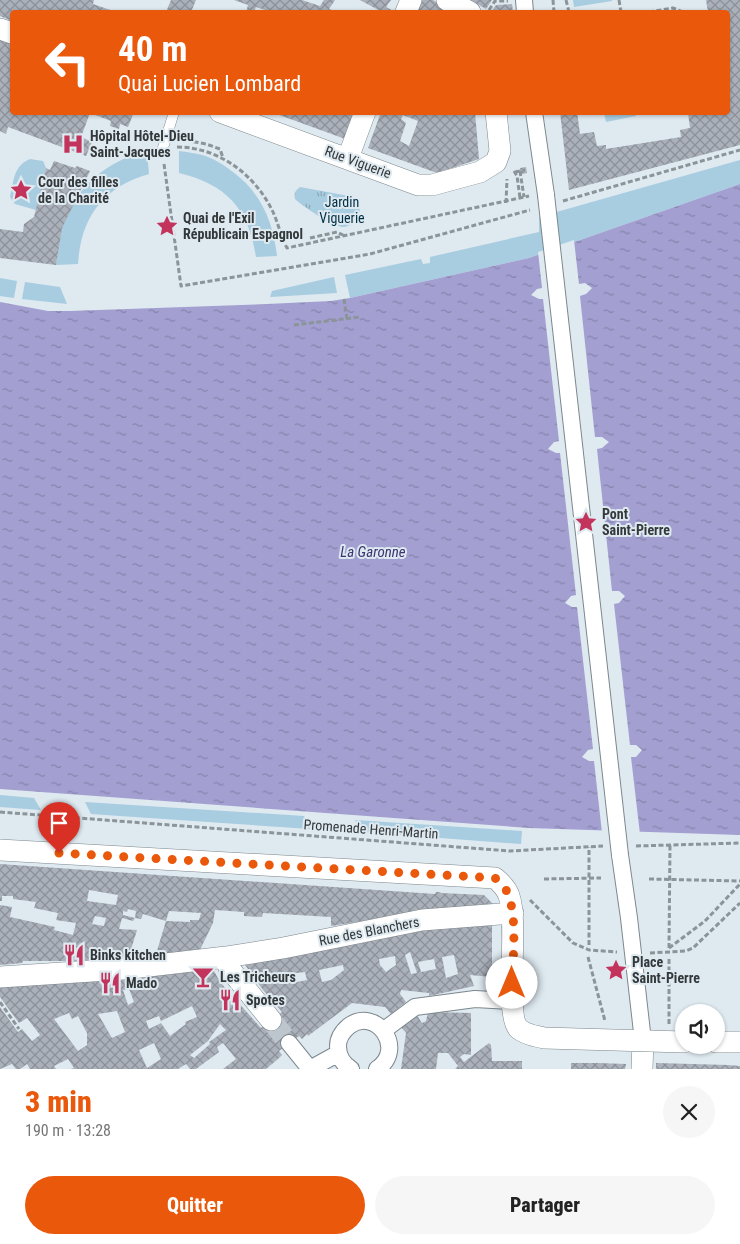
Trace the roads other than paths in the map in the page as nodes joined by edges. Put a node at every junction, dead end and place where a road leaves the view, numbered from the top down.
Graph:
1 (447, 0) edge
2 (466, 10) edge
3 (173, 115) edge
4 (228, 115) edge
5 (364, 115) edge
6 (496, 115) edge
7 (534, 115) edge
8 (162, 151) road end
9 (348, 158) junction
10 (0, 850) edge
11 (513, 913) junction
12 (226, 957) junction
13 (0, 977) edge
14 (512, 1001) junction
15 (271, 1020) tunnel mouth
16 (384, 1030) junction
17 (675, 1037) edge
18 (643, 1041) junction
19 (725, 1042) edge
20 (740, 1042) edge
21 (289, 1043) tunnel mouth
22 (339, 1053) junction
23 (642, 1066) edge
24 (310, 1069) edge
25 (351, 1069) edge
26 (377, 1069) edge

1 - 2 street
3 - 8 lane
4 - 9 street, Rue Viguerie
5 - 9 street
6 - 9 street, Rue Viguerie
7 - 18 street, bridge
10 - 11 street
11 - 12 street, Rue des Blanchers
11 - 14 street
12 - 13 street, Rue des Blanchers
12 - 15 street
14 - 16 street
14 - 18 street
16 - 22 street
16 - 26 street
17 - 18 street
18 - 23 street
19 - 20 street
21 - 24 street
22 - 24 street
22 - 25 street

